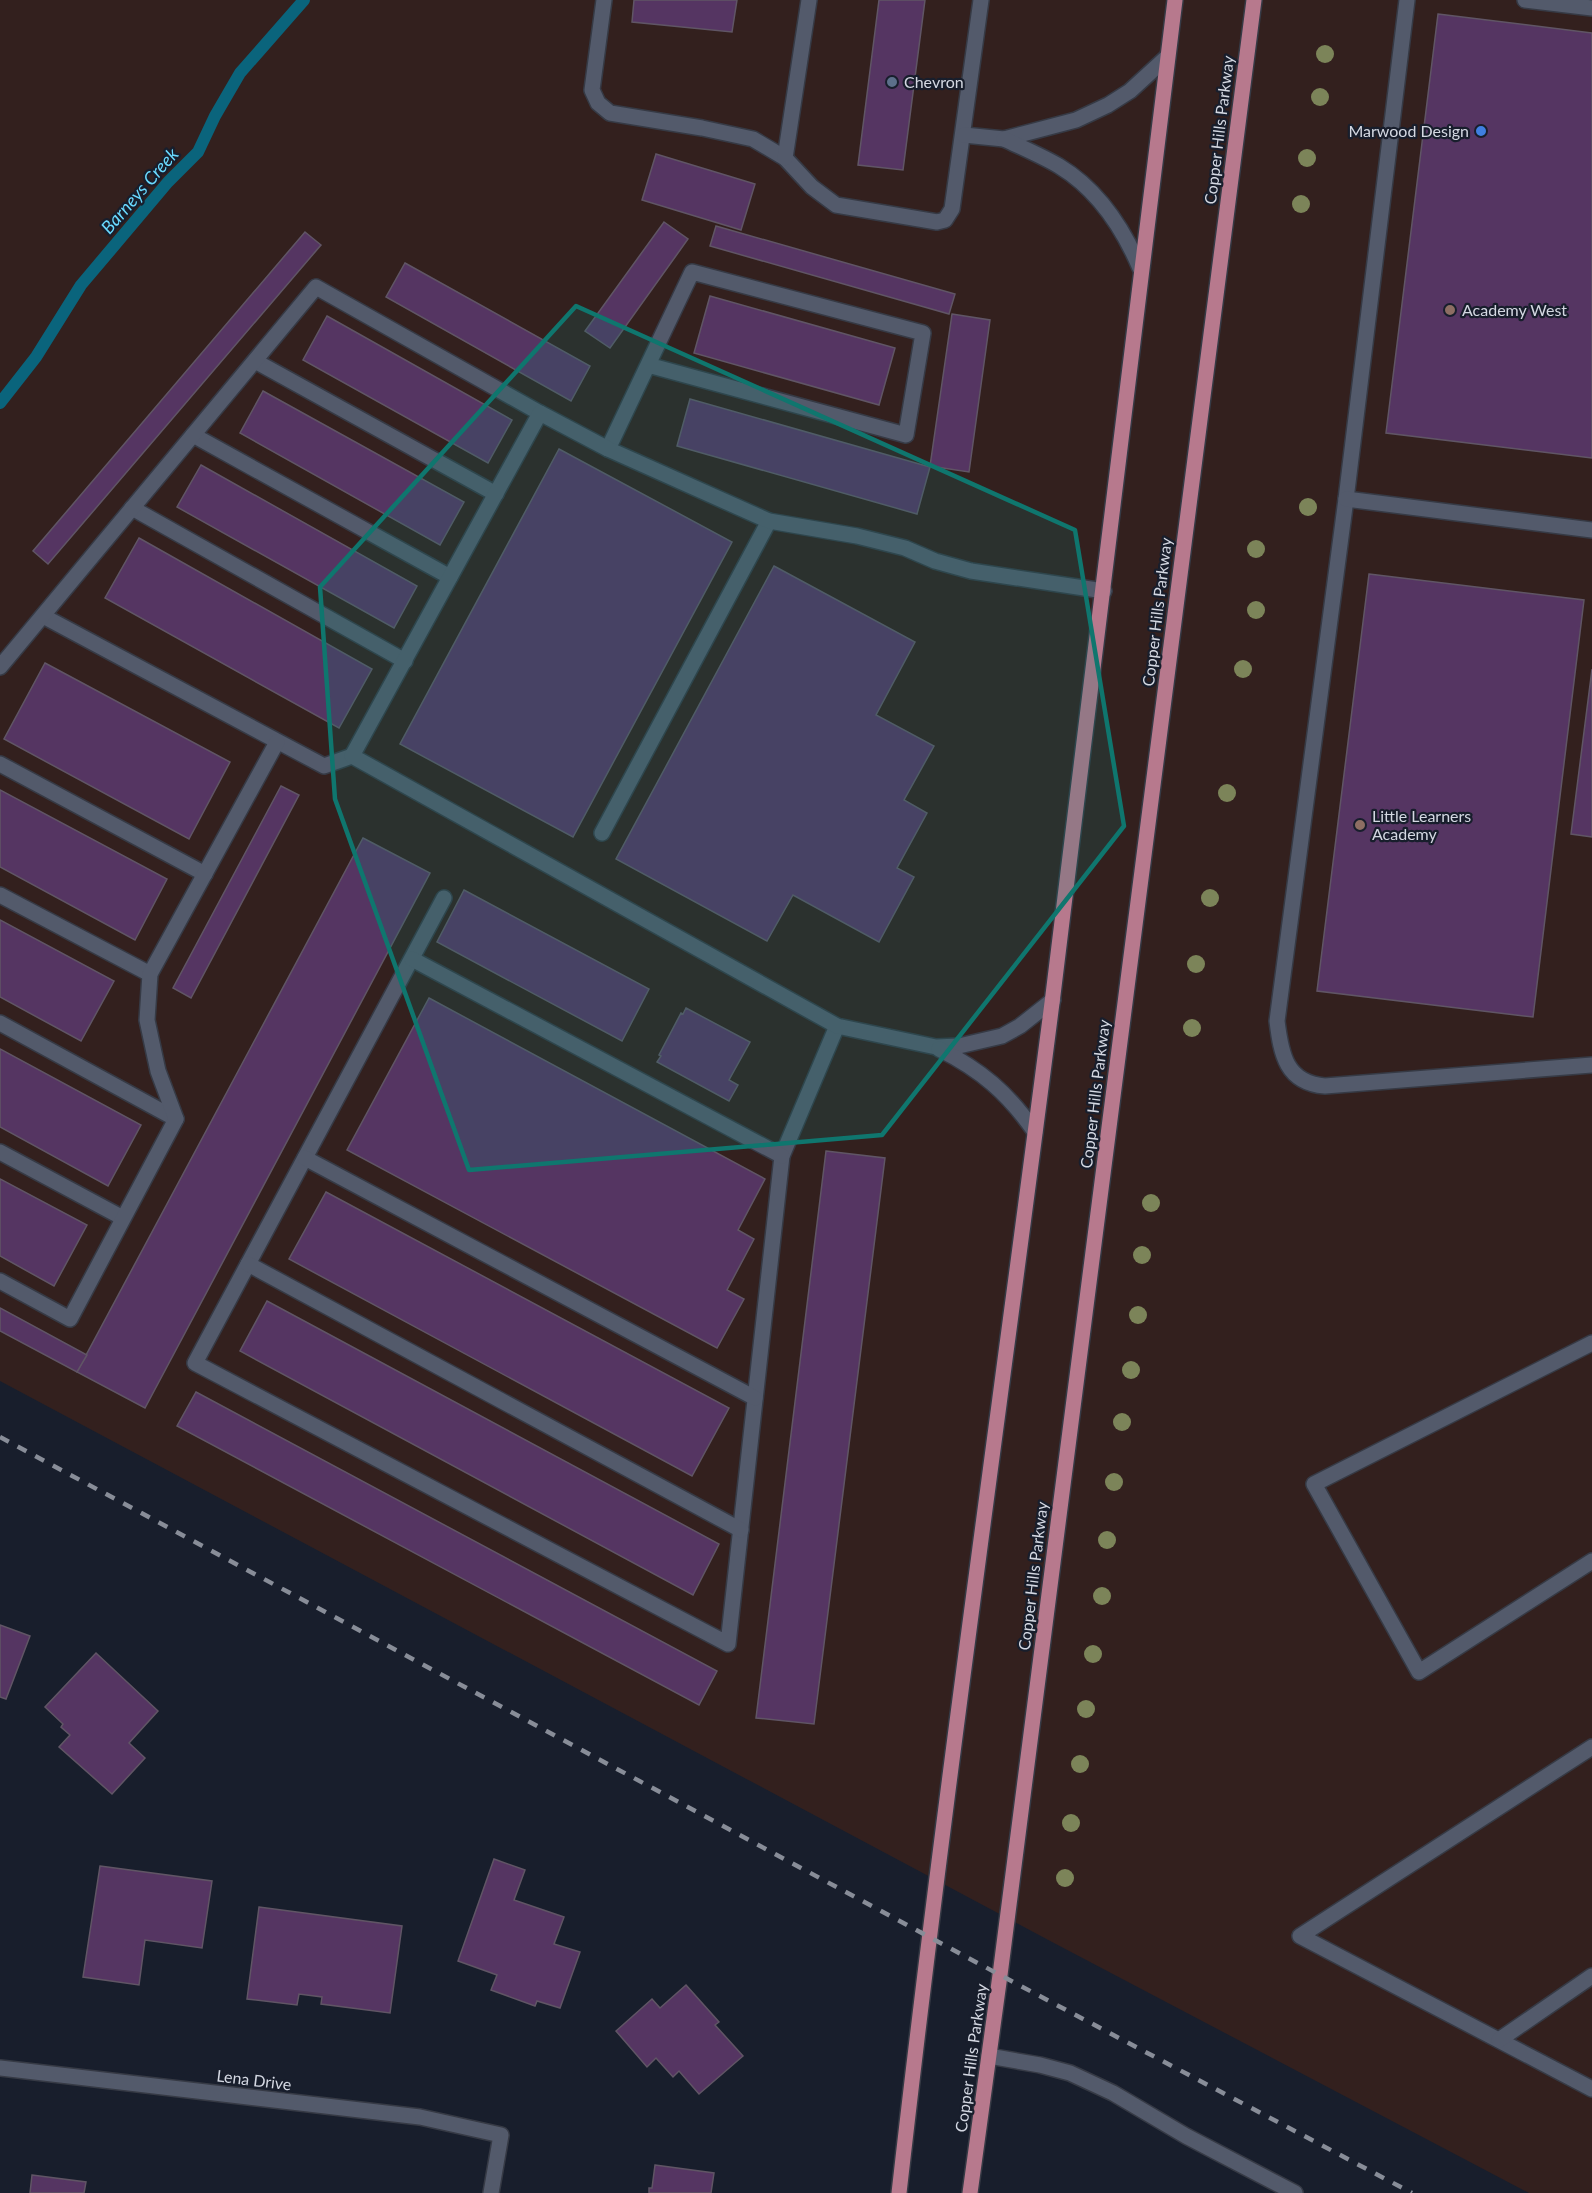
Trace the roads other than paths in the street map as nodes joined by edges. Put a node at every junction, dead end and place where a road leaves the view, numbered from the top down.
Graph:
1 (604, 0) edge
2 (809, 0) edge
3 (981, 0) edge
4 (1175, 0) edge
5 (1254, 0) edge
6 (1407, 0) edge
7 (1525, 0) edge
8 (1592, 8) edge
9 (1167, 57) junction
10 (964, 135) junction
11 (1004, 139) junction
12 (785, 158) junction
13 (1140, 267) junction
14 (255, 361) junction
15 (648, 366) junction
16 (540, 413) junction
17 (193, 435) junction
18 (608, 449) junction
19 (496, 494) junction
20 (1346, 498) junction
21 (132, 508) junction
22 (769, 521) junction
23 (1592, 530) edge
24 (450, 577) junction
25 (1104, 591) junction
26 (43, 616) junction
27 (405, 661) junction
28 (0, 667) edge
29 (277, 742) junction
30 (352, 756) junction
31 (0, 764) edge
32 (602, 833) dead end
33 (205, 874) junction
34 (0, 895) edge
35 (444, 898) dead end
36 (412, 959) junction
37 (150, 974) junction
38 (1053, 1000) junction
39 (0, 1023) edge
40 (837, 1026) junction
41 (936, 1047) junction
42 (1592, 1065) edge
43 (176, 1119) junction
44 (1035, 1132) junction
45 (0, 1152) edge
46 (782, 1156) junction
47 (305, 1158) junction
48 (123, 1218) junction
49 (248, 1264) junction
50 (0, 1281) edge
51 (1592, 1343) edge
52 (755, 1398) junction
53 (741, 1530) junction
54 (1592, 1562) edge
55 (1592, 1747) edge
56 (1592, 1976) edge
57 (1499, 2040) junction
58 (989, 2056) junction
59 (0, 2068) edge
60 (1592, 2089) edge
61 (491, 2193) edge
62 (899, 2193) edge
63 (970, 2193) edge
64 (1295, 2193) edge

1 - 12 street
2 - 12 street
3 - 10 street
4 - 9 main road
5 - 58 main road, Copper Hills Parkway
6 - 20 street
7 - 8 street
9 - 11 street
9 - 13 main road
10 - 11 street
10 - 12 street
11 - 13 street
13 - 25 main road
14 - 16 street
14 - 17 street
14 - 19 street
15 - 15 street
15 - 18 street
16 - 18 street
16 - 19 street
17 - 21 street
17 - 24 street
18 - 22 street
19 - 24 street
20 - 23 street
20 - 42 street
21 - 26 street
21 - 27 street
22 - 25 street
22 - 32 street
24 - 27 street
25 - 38 main road
26 - 28 street
26 - 29 street
27 - 30 street
29 - 30 street
29 - 33 street
30 - 40 street
31 - 33 street
33 - 37 street
34 - 37 street
35 - 36 street
36 - 46 street
36 - 47 street
37 - 43 street
38 - 41 street
38 - 44 main road
39 - 43 street
40 - 41 street
40 - 46 street
41 - 44 street
43 - 48 street
44 - 62 main road
45 - 48 street
46 - 52 street
47 - 49 street
47 - 52 street
48 - 50 street
49 - 53 street
49 - 53 street
51 - 54 street
52 - 53 street
55 - 57 street
56 - 57 street
57 - 60 street
58 - 63 main road, Copper Hills Parkway
58 - 64 street
59 - 61 street, Lena Drive

